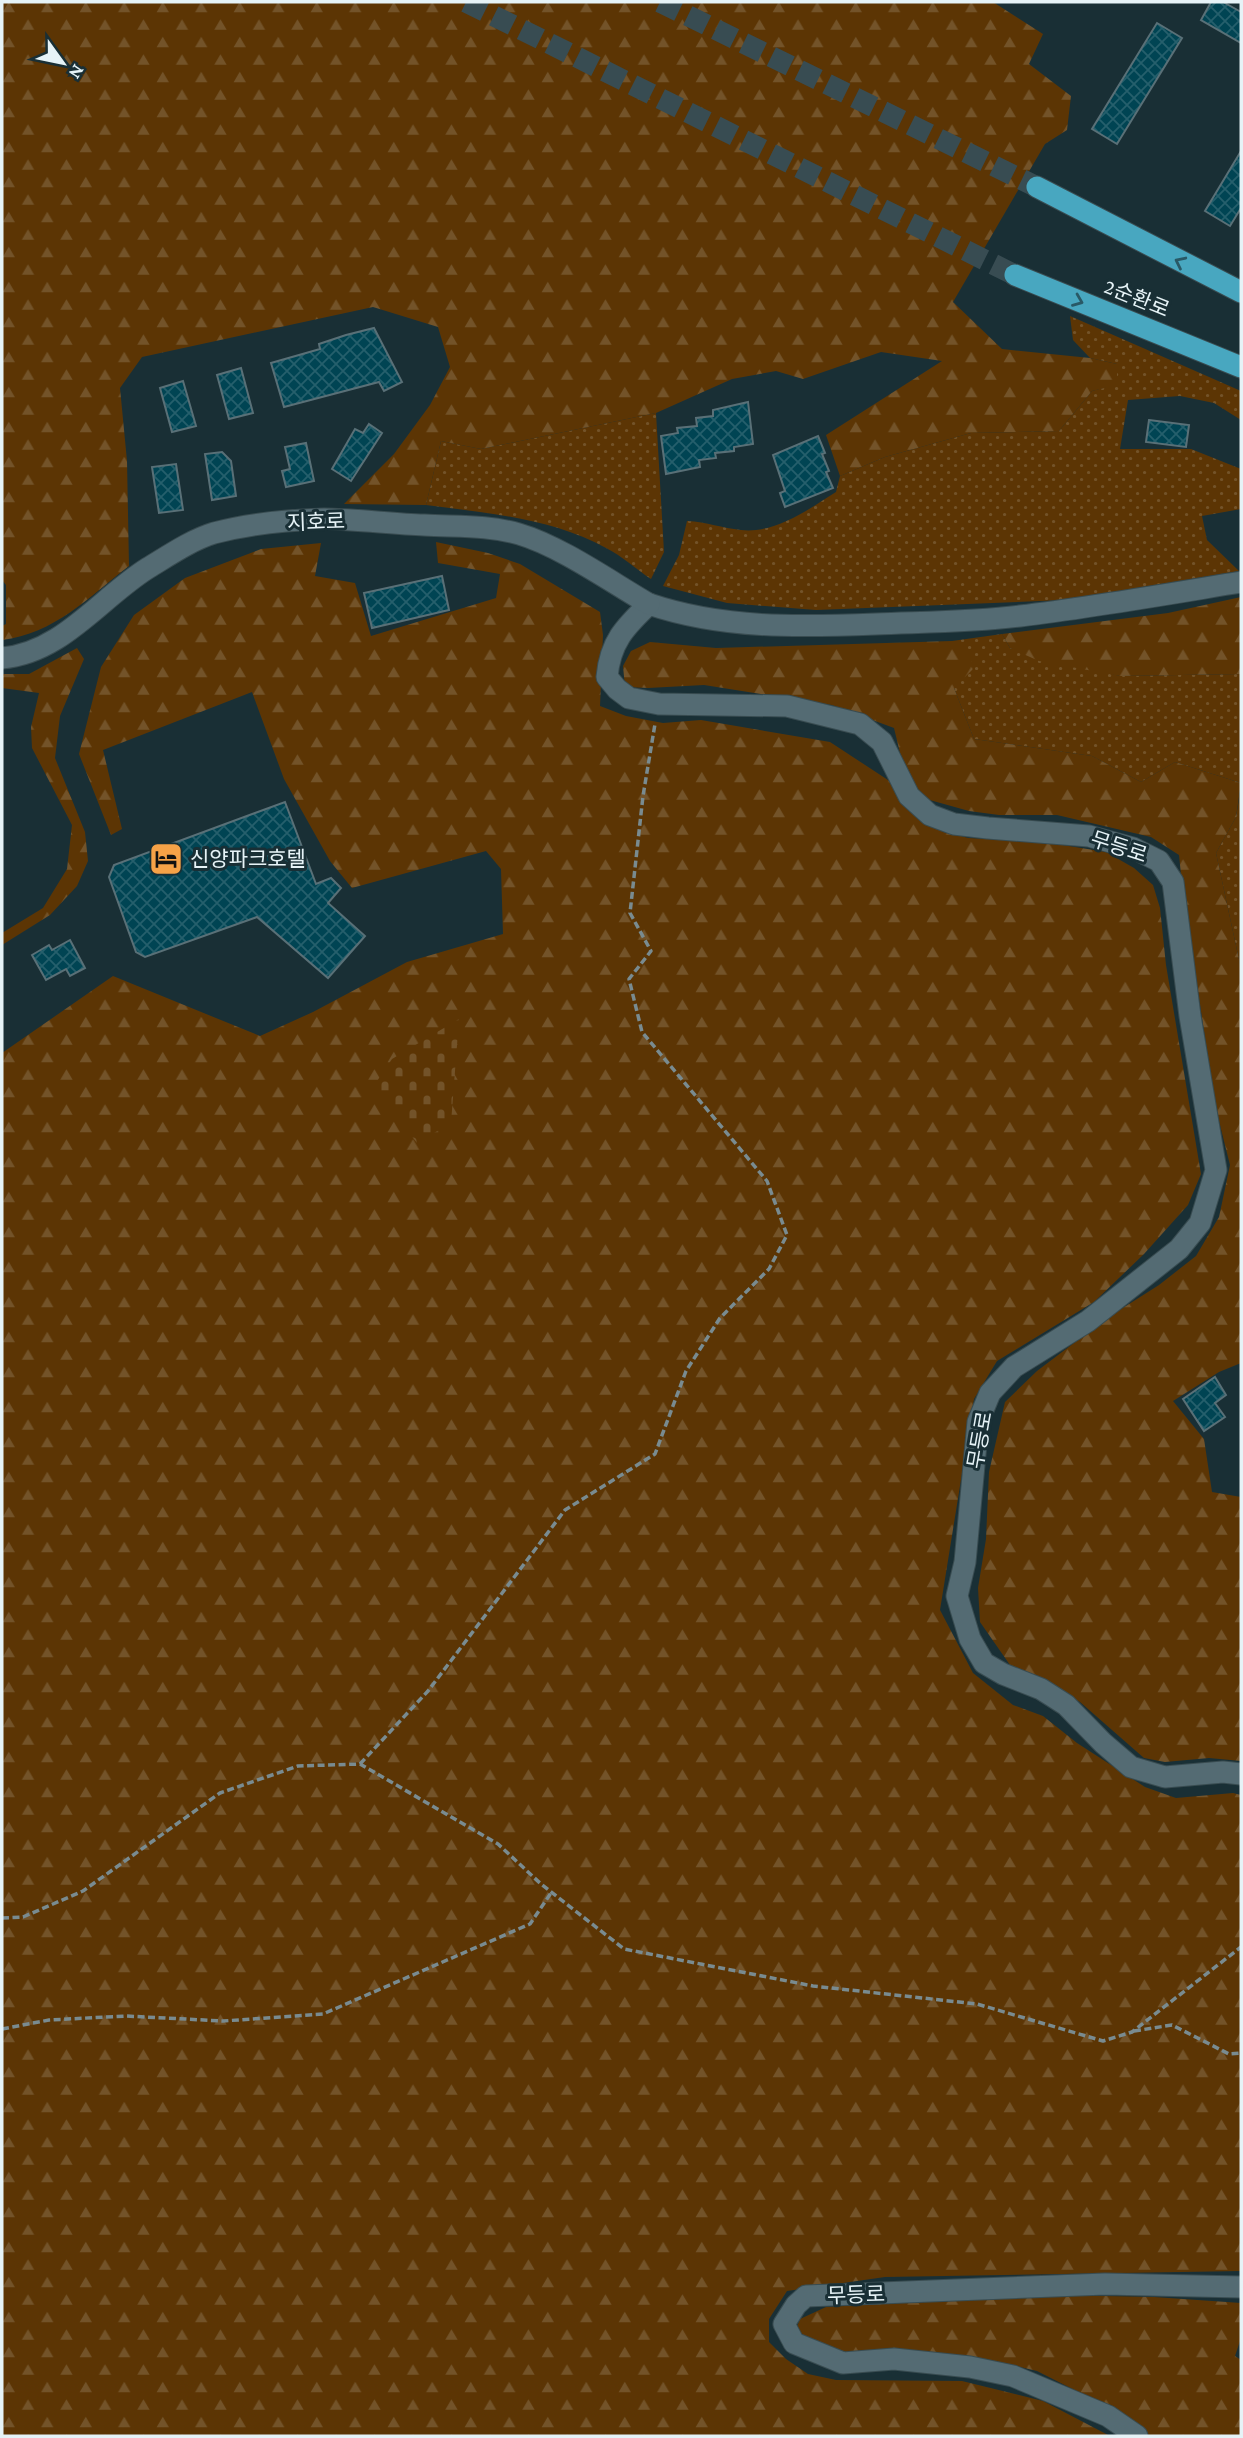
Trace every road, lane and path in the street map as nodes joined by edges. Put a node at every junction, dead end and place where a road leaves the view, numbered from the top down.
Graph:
1 (1037, 187) tunnel mouth
2 (1014, 275) tunnel mouth
3 (1241, 292) edge
4 (1241, 368) edge
5 (1241, 582) edge
6 (649, 604) junction
7 (2, 658) edge
8 (659, 704) junction
9 (360, 1764) junction
10 (1241, 1774) edge
11 (552, 1892) junction
12 (2, 1918) edge
13 (1241, 1947) edge
14 (2, 2029) edge
15 (1132, 2032) junction
16 (1241, 2053) edge
17 (1241, 2287) edge
18 (1137, 2436) edge

3 -> 1 highway
2 -> 4 highway, 2순환로
5 - 6 main road
6 - 7 main road, 지호로
6 - 8 main road, 무등로
8 - 9 path
8 - 10 main road, 무등로
9 - 11 path
9 - 12 path
11 - 14 path
11 - 15 path
13 - 15 path
15 - 16 path
17 - 18 main road, 무등로

